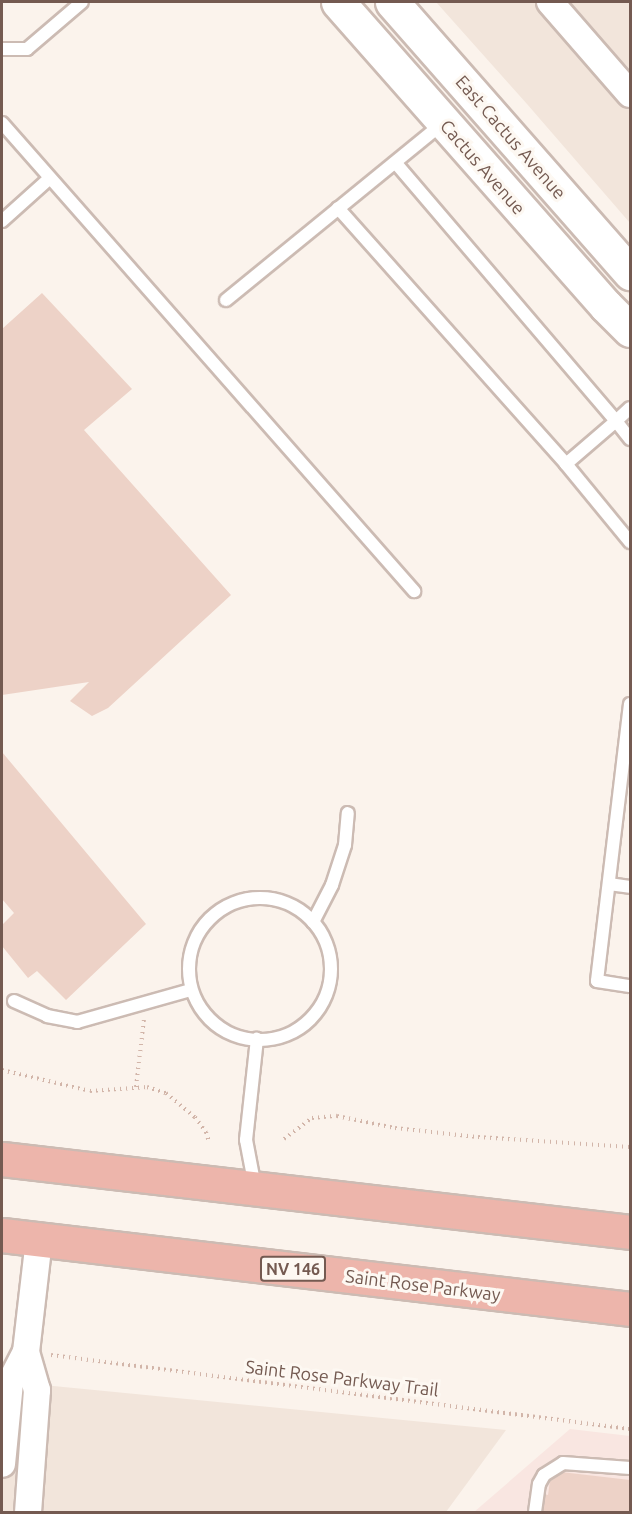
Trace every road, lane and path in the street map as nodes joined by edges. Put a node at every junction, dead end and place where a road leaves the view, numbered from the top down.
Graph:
1 (82, 2) edge
2 (338, 2) edge
3 (392, 2) edge
4 (550, 2) edge
5 (2, 49) edge
6 (630, 94) edge
7 (444, 122) junction
8 (2, 123) edge
9 (395, 162) junction
10 (50, 178) junction
11 (338, 208) junction
12 (2, 221) edge
13 (630, 273) edge
14 (226, 300) dead end
15 (630, 330) edge
16 (630, 408) edge
17 (616, 421) junction
18 (630, 439) edge
19 (566, 464) junction
20 (630, 542) edge
21 (414, 591) dead end
22 (630, 704) edge
23 (348, 813) dead end
24 (609, 884) junction
25 (630, 887) edge
26 (313, 922) junction
27 (630, 986) edge
28 (191, 990) junction
29 (14, 1001) dead end
30 (144, 1019) dead end
31 (256, 1040) junction
32 (2, 1070) edge
33 (135, 1087) junction
34 (284, 1139) dead end
35 (209, 1142) dead end
36 (630, 1147) edge
37 (2, 1159) edge
38 (255, 1190) junction
39 (630, 1232) edge
40 (2, 1235) edge
41 (39, 1239) junction
42 (630, 1309) edge
43 (38, 1354) junction
44 (630, 1429) edge
45 (2, 1464) edge
46 (630, 1468) edge
47 (28, 1512) edge
48 (534, 1512) edge

1 - 5 lane
2 - 7 main road, Cactus Avenue
3 - 13 main road, East Cactus Avenue
4 - 6 street
7 - 9 lane
7 - 15 main road, Cactus Avenue
8 - 10 lane
9 - 11 lane
9 - 17 lane
10 - 12 lane
10 - 21 lane
11 - 14 lane
11 - 19 lane
16 - 17 lane
17 - 18 lane
17 - 19 lane
19 - 20 lane
22 - 24 lane
23 - 26 lane
24 - 25 lane
24 - 27 lane
26 - 28 lane
26 - 31 lane
28 - 29 lane
28 - 31 lane
30 - 33 path
31 - 38 lane
32 - 33 path
33 - 35 path
34 - 36 path
37 - 38 highway
38 - 39 highway
40 - 41 highway, Saint Rose Parkway / NV 146
41 - 42 highway, Saint Rose Parkway / NV 146
41 - 43 street
43 - 44 path, Saint Rose Parkway Trail
43 - 45 street
43 - 47 street
46 - 48 lane

